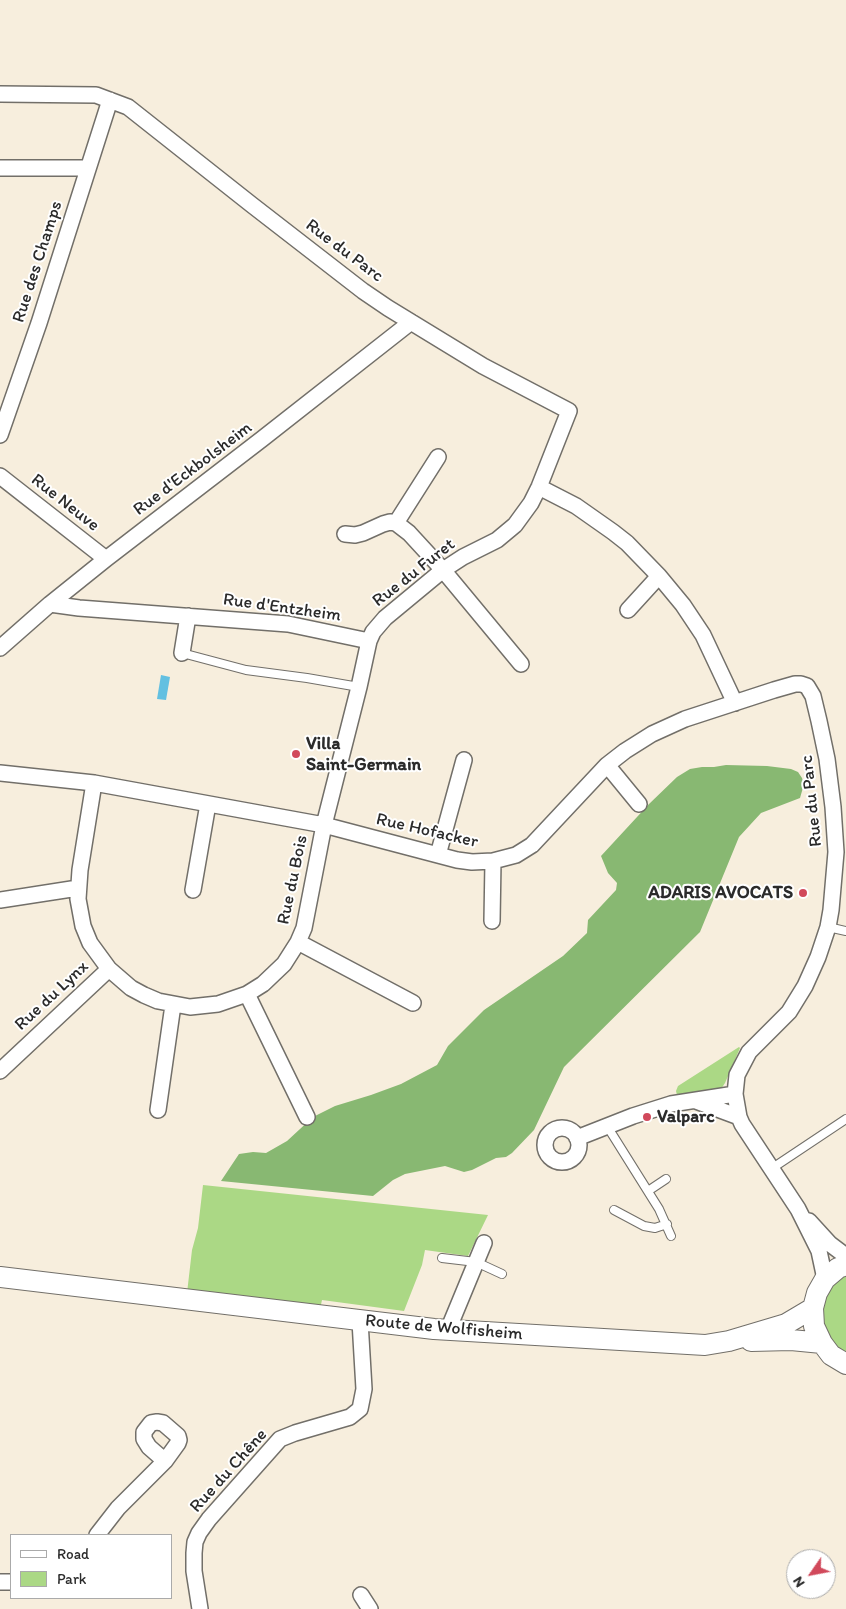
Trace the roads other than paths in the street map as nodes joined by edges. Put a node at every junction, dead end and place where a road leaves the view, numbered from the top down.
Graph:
1 (0, 94) edge
2 (110, 100) junction
3 (0, 168) edge
4 (88, 168) junction
5 (411, 322) junction
6 (569, 411) joint
7 (0, 435) edge
8 (438, 457) dead end
9 (0, 476) edge
10 (539, 487) junction
11 (396, 523) junction
12 (344, 534) dead end
13 (106, 559) junction
14 (443, 570) junction
15 (659, 576) junction
16 (50, 604) junction
17 (628, 610) dead end
18 (188, 616) junction
19 (369, 641) junction
20 (0, 648) edge
21 (182, 653) joint
22 (521, 664) dead end
23 (795, 684) joint
24 (359, 687) junction
25 (736, 703) junction
26 (464, 760) dead end
27 (607, 766) junction
28 (0, 773) edge
29 (94, 783) junction
30 (208, 804) junction
31 (639, 804) dead end
32 (324, 825) junction
33 (438, 855) junction
34 (493, 861) junction
35 (78, 888) junction
36 (193, 890) dead end
37 (0, 900) edge
38 (492, 921) dead end
39 (828, 927) junction
40 (846, 931) edge
41 (298, 942) junction
42 (109, 970) junction
43 (247, 994) junction
44 (413, 1003) dead end
45 (174, 1005) junction
46 (0, 1071) edge
47 (735, 1094) junction
48 (695, 1101) junction
49 (158, 1110) dead end
50 (307, 1117) dead end
51 (739, 1117) junction
52 (846, 1119) edge
53 (607, 1126) junction
54 (577, 1138) dead end
55 (771, 1169) junction
56 (666, 1179) dead end
57 (648, 1191) junction
58 (798, 1209) junction
59 (614, 1210) dead end
60 (667, 1224) junction
61 (671, 1236) dead end
62 (484, 1242) dead end
63 (846, 1256) edge
64 (442, 1258) dead end
65 (476, 1262) junction
66 (846, 1264) edge
67 (502, 1274) dead end
68 (0, 1277) edge
69 (825, 1280) junction
70 (813, 1308) junction
71 (360, 1321) junction
72 (448, 1330) junction
73 (729, 1341) junction
74 (822, 1343) junction
75 (845, 1366) edge
76 (165, 1461) dead end
77 (98, 1534) edge
78 (361, 1595) dead end
79 (200, 1609) edge
80 (370, 1609) edge

1 - 2 street, Rue du Parc
2 - 4 street, Rue des Champs
2 - 5 street, Rue du Parc
3 - 4 street
4 - 7 street, Rue des Champs
5 - 6 street, Rue du Parc
5 - 13 street, Rue d'Eckbolsheim
6 - 10 street, Rue du Furet
8 - 11 street
9 - 13 street, Rue Neuve
10 - 14 street, Rue du Furet
10 - 15 street
11 - 12 street
11 - 14 street
13 - 16 street, Rue d'Eckbolsheim
14 - 19 street, Rue du Furet
14 - 22 street
15 - 17 street
15 - 25 street
16 - 18 street, Rue d'Entzheim
16 - 20 street, Rue d'Eckbolsheim
18 - 19 street, Rue d'Entzheim
18 - 21 street
19 - 24 street, Rue du Furet
21 - 24 lane
23 - 25 street, Rue Hofacker
23 - 39 street, Rue du Parc
24 - 32 street, Rue du Furet
25 - 27 street, Rue Hofacker
26 - 33 street
27 - 31 street
27 - 34 street, Rue Hofacker
28 - 29 street, Rue Hofacker
29 - 30 street, Rue Hofacker
29 - 35 street, Rue du Bois
30 - 32 street, Rue Hofacker
30 - 36 street
32 - 33 street, Rue Hofacker
32 - 41 street, Rue du Bois
33 - 34 street, Rue Hofacker
34 - 38 street
35 - 37 street
35 - 42 street, Rue du Bois
39 - 40 lane
39 - 47 street, Rue du Parc
41 - 43 street, Rue du Bois
41 - 44 street
42 - 45 street, Rue du Bois
42 - 46 street, Rue du Lynx
43 - 45 street, Rue du Bois
43 - 50 street
45 - 49 street
47 - 48 street
47 - 51 street, Rue du Parc
48 - 51 street
48 - 53 street
51 - 55 street, Rue du Parc
52 - 55 lane
53 - 54 street
53 - 57 lane
55 - 58 street, Rue du Parc
56 - 57 lane
57 - 60 lane
58 - 63 street, Rue du Parc
58 - 69 street, Rue du Parc
59 - 60 lane
60 - 61 lane
62 - 65 street
64 - 65 lane
65 - 67 lane
65 - 72 street
66 - 69 main road
68 - 71 main road, Route de Wolfisheim
69 - 70 main road
70 - 73 main road, Route de Wolfisheim
70 - 74 main road
71 - 72 main road, Route de Wolfisheim
71 - 79 street, Rue du Chêne
72 - 73 main road, Route de Wolfisheim
73 - 74 main road, Route de Wolfisheim
74 - 75 main road
76 - 77 street
78 - 80 street

